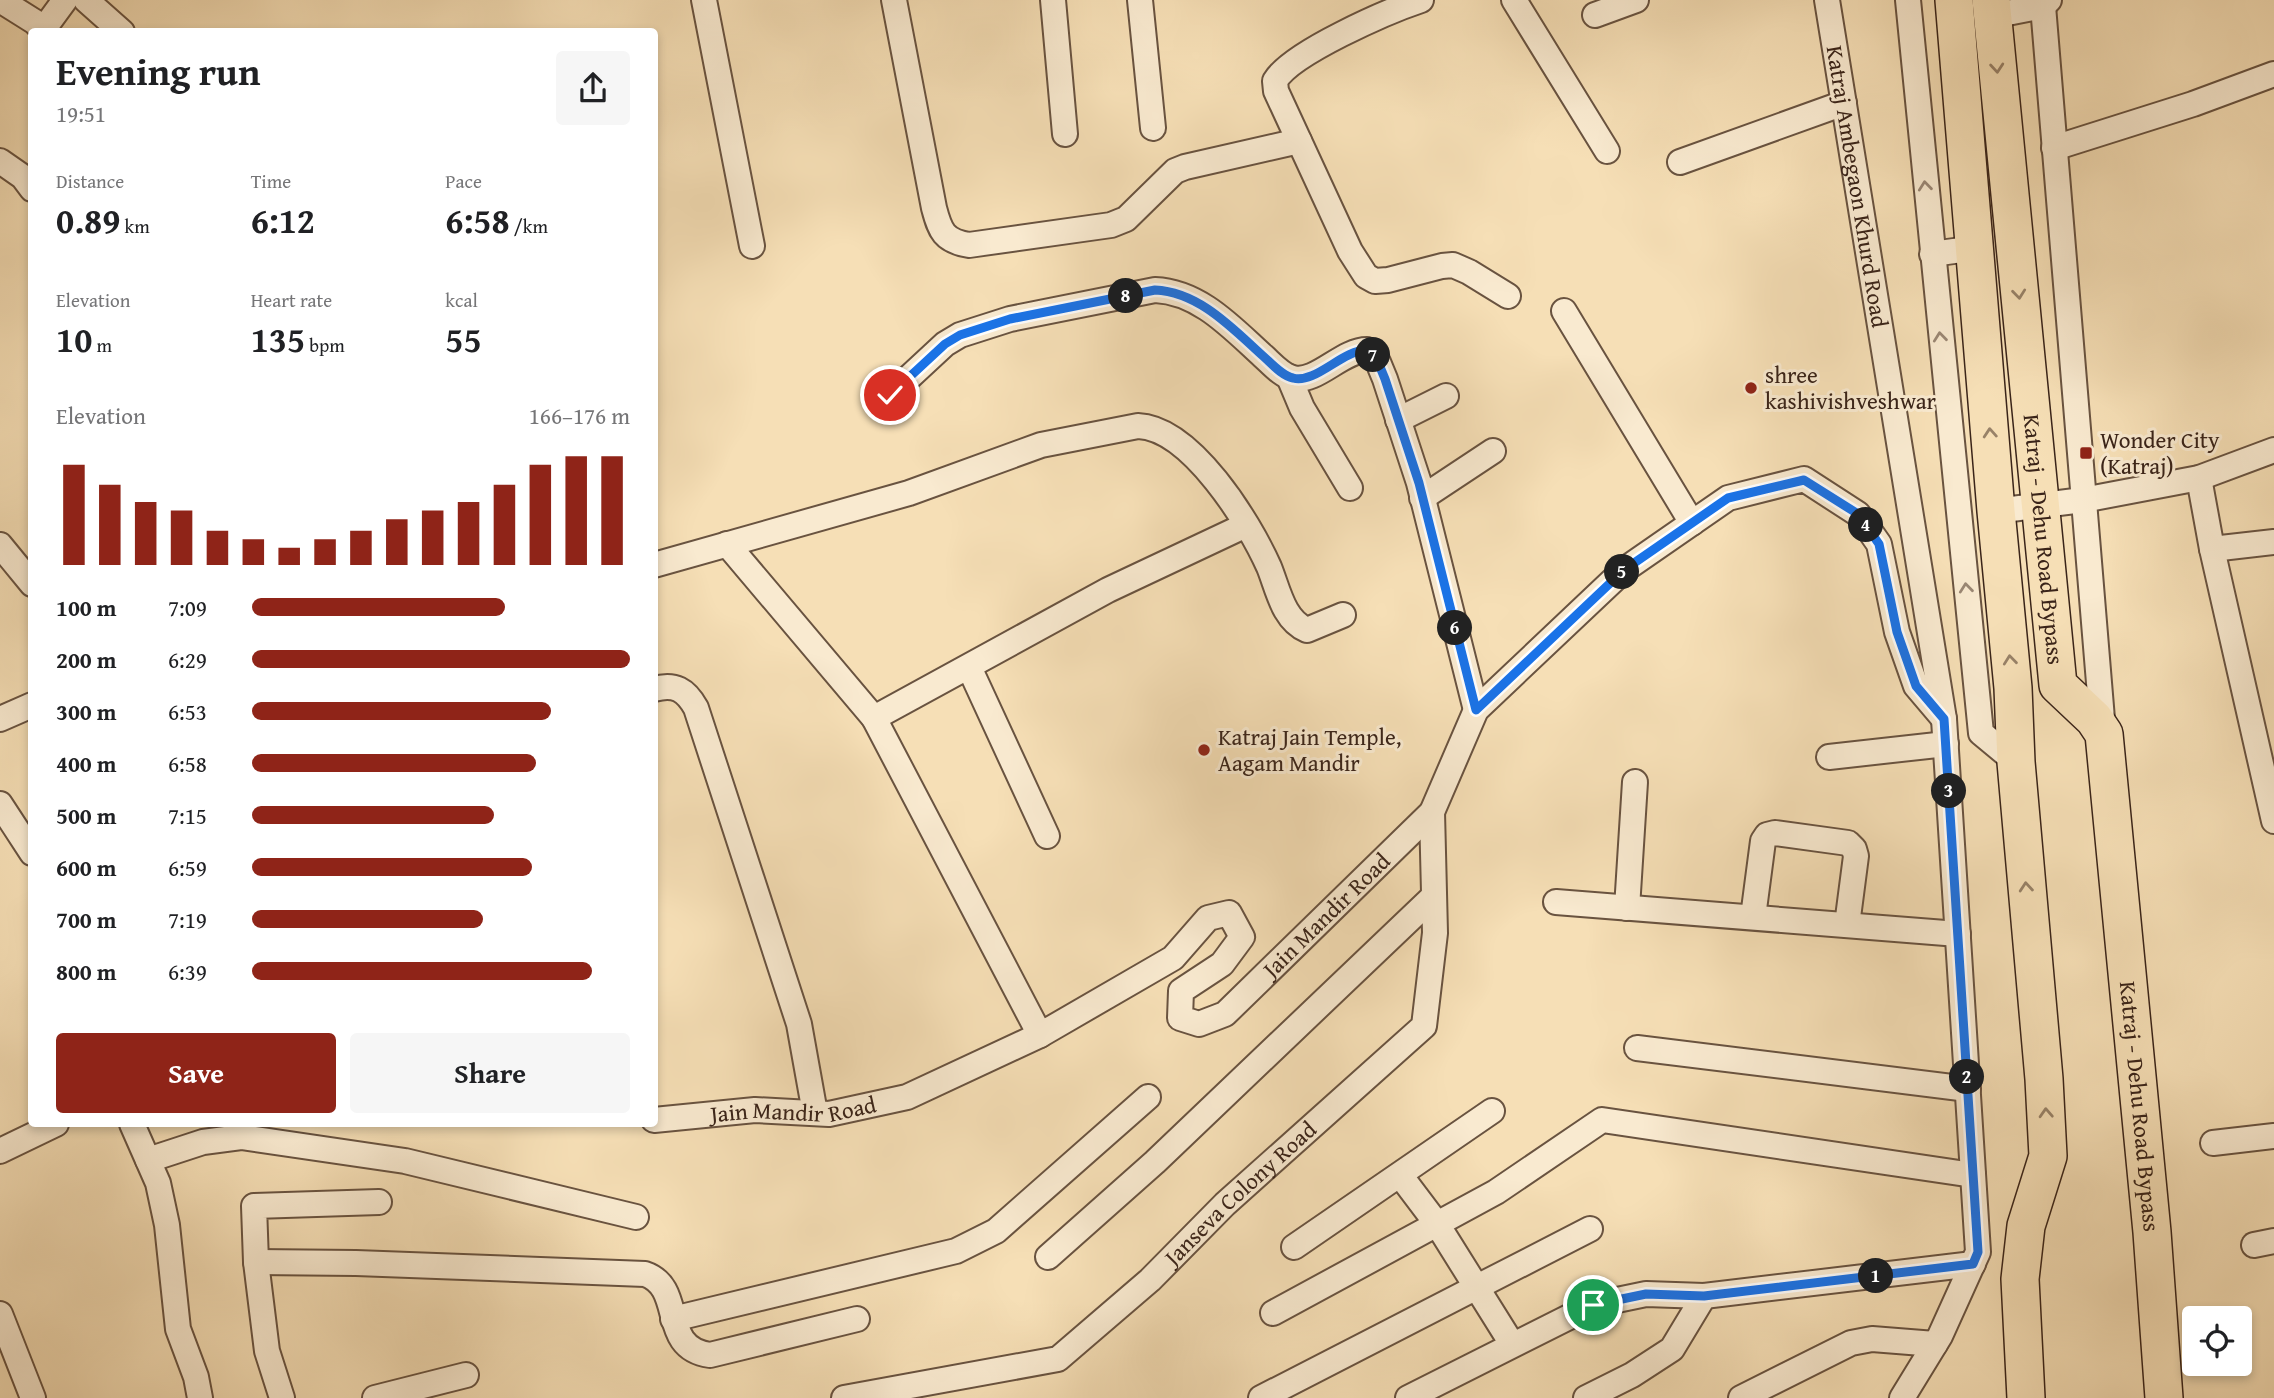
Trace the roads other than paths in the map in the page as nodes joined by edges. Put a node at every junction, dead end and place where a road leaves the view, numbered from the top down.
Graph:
1 (0, 0) edge
2 (65, 0) edge
3 (86, 0) edge
4 (704, 0) edge
5 (894, 0) edge
6 (1053, 0) edge
7 (1140, 0) edge
8 (1421, 0) edge
9 (1514, 0) edge
10 (1636, 0) edge
11 (1827, 0) edge
12 (1908, 0) edge
13 (2046, 3) edge
14 (1992, 8) edge
15 (1955, 11) edge
16 (1595, 15) dead end
17 (40, 28) edge
18 (45, 28) edge
19 (118, 28) edge
20 (2274, 74) edge
21 (1844, 103) junction
22 (1153, 128) dead end
23 (1065, 134) dead end
24 (1299, 141) junction
25 (2054, 148) junction
26 (1607, 151) dead end
27 (0, 161) edge
28 (1680, 162) dead end
29 (28, 184) edge
30 (752, 246) dead end
31 (1976, 248) junction
32 (1932, 254) junction
33 (1508, 296) dead end
34 (1564, 311) dead end
35 (1289, 377) junction
36 (890, 395) dead end
37 (1446, 396) dead end
38 (1398, 420) junction
39 (2274, 450) edge
40 (1493, 451) dead end
41 (2199, 478) junction
42 (1350, 488) dead end
43 (1422, 498) junction
44 (2083, 500) junction
45 (2040, 507) junction
46 (1996, 511) junction
47 (1692, 523) junction
48 (1245, 525) junction
49 (2274, 542) edge
50 (727, 544) junction
51 (0, 545) edge
52 (2212, 549) junction
53 (658, 564) edge
54 (28, 576) edge
55 (1343, 615) dead end
56 (969, 667) junction
57 (2058, 685) junction
58 (658, 688) edge
59 (28, 707) edge
60 (1476, 710) junction
61 (874, 718) junction
62 (0, 719) edge
63 (1944, 719) junction
64 (2104, 734) junction
65 (1946, 744) junction
66 (1829, 757) dead end
67 (2016, 762) junction
68 (1635, 782) dead end
69 (0, 804) edge
70 (1432, 812) junction
71 (2274, 821) edge
72 (1047, 836) dead end
73 (28, 847) edge
74 (1434, 896) junction
75 (1556, 902) dead end
76 (1627, 908) junction
77 (1753, 917) junction
78 (1847, 925) junction
79 (1958, 934) junction
80 (1040, 1035) junction
81 (1637, 1048) dead end
82 (1968, 1089) junction
83 (1148, 1097) dead end
84 (1492, 1111) dead end
85 (815, 1113) junction
86 (658, 1120) edge
87 (50, 1127) edge
88 (133, 1127) edge
89 (2274, 1136) edge
90 (2213, 1143) dead end
91 (0, 1151) edge
92 (2048, 1156) junction
93 (148, 1160) junction
94 (1400, 1175) junction
95 (1973, 1175) junction
96 (379, 1202) dead end
97 (636, 1217) dead end
98 (1437, 1224) junction
99 (1590, 1229) dead end
100 (1293, 1247) dead end
101 (1048, 1257) dead end
102 (256, 1262) junction
103 (1973, 1264) junction
104 (1477, 1287) junction
105 (1704, 1296) junction
106 (1273, 1313) dead end
107 (0, 1314) edge
108 (673, 1319) junction
109 (857, 1319) dead end
110 (1512, 1344) junction
111 (1935, 1344) junction
112 (466, 1375) dead end
113 (33, 1398) edge
114 (200, 1398) edge
115 (282, 1398) edge
116 (375, 1398) edge
117 (844, 1398) edge
118 (1261, 1398) edge
119 (1408, 1398) edge
120 (1586, 1398) edge
121 (1741, 1398) edge
122 (1902, 1398) edge
123 (2026, 1398) edge
124 (2046, 1398) edge
125 (2142, 1398) edge
126 (2164, 1398) edge

1 - 17 street
2 - 18 street
3 - 19 street
4 - 30 street
5 - 24 street
6 - 23 street
7 - 22 street
8 - 24 street
9 - 26 street
10 - 16 street
11 - 21 street, Katraj Ambegaon Khurd Road
32 -> 12 street
13 - 14 street
13 - 25 street
14 - 15 highway
14 -> 45 highway, Katraj - Dehu Road Bypass
15 - 31 highway, Katraj - Dehu Road Bypass
20 - 25 street
21 - 28 street
21 - 63 street, Katraj Ambegaon Khurd Road
24 - 33 street
25 - 44 street
27 - 29 street
31 - 32 street
46 -> 31 highway, Katraj - Dehu Road Bypass
67 -> 32 street
34 - 47 street
35 - 36 street
35 - 38 street
35 - 42 street
37 - 38 street
38 - 43 street
39 - 41 street
40 - 43 street
41 - 44 street
41 - 52 street
43 - 60 street
44 - 45 street
44 - 64 street
45 - 46 street
45 - 57 highway, Katraj - Dehu Road Bypass
67 -> 46 highway, Katraj - Dehu Road Bypass
47 - 60 street, Jain Mandir Road
47 - 63 street, Jain Mandir Road
48 - 50 street
48 - 55 street
48 - 56 street
49 - 52 street
50 - 53 street
50 - 61 street
51 - 54 street
52 - 71 street
56 - 61 street
56 - 72 street
57 - 64 highway, Katraj - Dehu Road Bypass
57 - 125 highway
58 - 85 street
59 - 62 street
60 - 70 street, Jain Mandir Road
61 - 80 street
63 - 65 street, Katraj Ambegaon Khurd Road
64 - 126 highway, Katraj - Dehu Road Bypass
65 - 66 street
65 - 79 street, Katraj Ambegaon Khurd Road
92 -> 67 highway, Katraj - Dehu Road Bypass
68 - 76 street
69 - 73 street
70 - 74 street, Janseva Colony Road
70 - 80 street, Jain Mandir Road
74 - 101 street
74 - 117 street, Janseva Colony Road
75 - 76 street
76 - 77 street
77 - 78 street
77 - 78 street
78 - 79 street
79 - 82 street, Katraj Ambegaon Khurd Road
80 - 85 street, Jain Mandir Road
81 - 82 street
82 - 95 street, Katraj Ambegaon Khurd Road
83 - 108 street
84 - 94 street
85 - 86 street, Jain Mandir Road
87 - 91 street
88 - 93 street
89 - 90 street
92 - 123 highway, Katraj - Dehu Road Bypass
92 - 124 highway
93 - 97 street
93 - 114 street
94 - 98 street
94 - 100 street
95 - 98 street
95 - 103 street, Katraj Ambegaon Khurd Road
96 - 102 street
98 - 104 street
98 - 106 street
99 - 104 street
102 - 108 street
102 - 115 street
103 - 105 street
103 - 111 street, Katraj Ambegaon Khurd Road
104 - 110 street
104 - 118 street
105 - 110 street
105 - 120 street
107 - 113 street
108 - 109 street
110 - 119 street
111 - 121 street
111 - 122 street, Katraj Ambegaon Khurd Road
112 - 116 street

